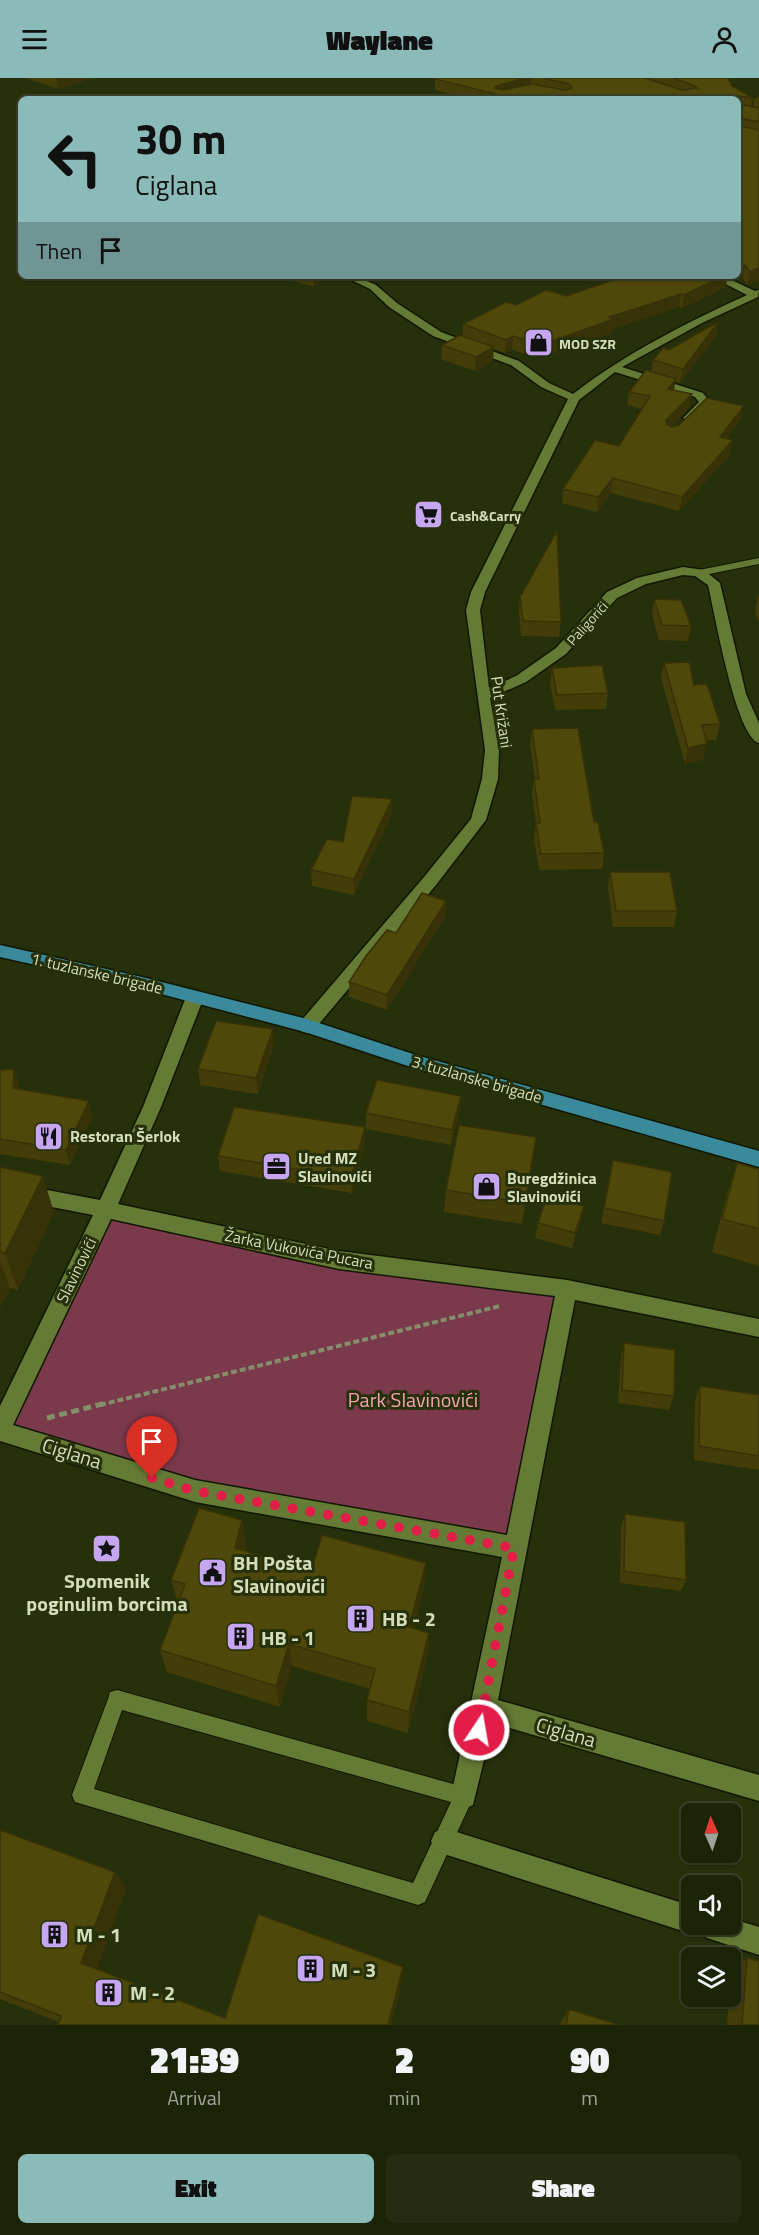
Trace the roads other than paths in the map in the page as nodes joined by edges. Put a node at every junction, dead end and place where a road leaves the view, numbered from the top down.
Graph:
1 (355, 279) edge
2 (722, 279) edge
3 (757, 294) edge
4 (613, 368) junction
5 (574, 398) junction
6 (679, 427) edge
7 (759, 561) edge
8 (699, 573) junction
9 (483, 696) junction
10 (759, 739) edge
11 (0, 951) edge
12 (195, 997) junction
13 (306, 1026) junction
14 (759, 1159) edge
15 (0, 1189) edge
16 (105, 1209) junction
17 (567, 1289) junction
18 (759, 1328) edge
19 (0, 1430) edge
20 (514, 1548) junction
21 (484, 1708) junction
22 (759, 1788) edge
23 (464, 1796) junction
24 (444, 1841) junction
25 (681, 1916) edge
26 (740, 1935) edge
27 (759, 1941) edge

1 - 5 street
2 - 3 street, Put Križani
3 - 4 street, Put Križani
4 - 5 street, Put Križani
4 - 6 street
5 - 9 street, Put Križani
7 - 8 lane
8 - 9 street, Paligorići
8 - 10 street
9 - 13 street, Put Križani
11 - 12 main road, 1. tuzlanske brigade
12 - 13 main road, 3. tuzlanske brigade
12 - 16 street, Slavinovići
13 - 14 main road, 3. tuzlanske brigade
15 - 16 street
16 - 17 street, Žarka Vukovića Pucara
16 - 19 street, Slavinovići
17 - 18 street, Žarka Vukovića Pucara
17 - 20 street
19 - 20 street, Ciglana
20 - 21 street
21 - 22 street, Ciglana
21 - 23 street
23 - 24 lane
23 - 24 lane
24 - 25 street
26 - 27 street

